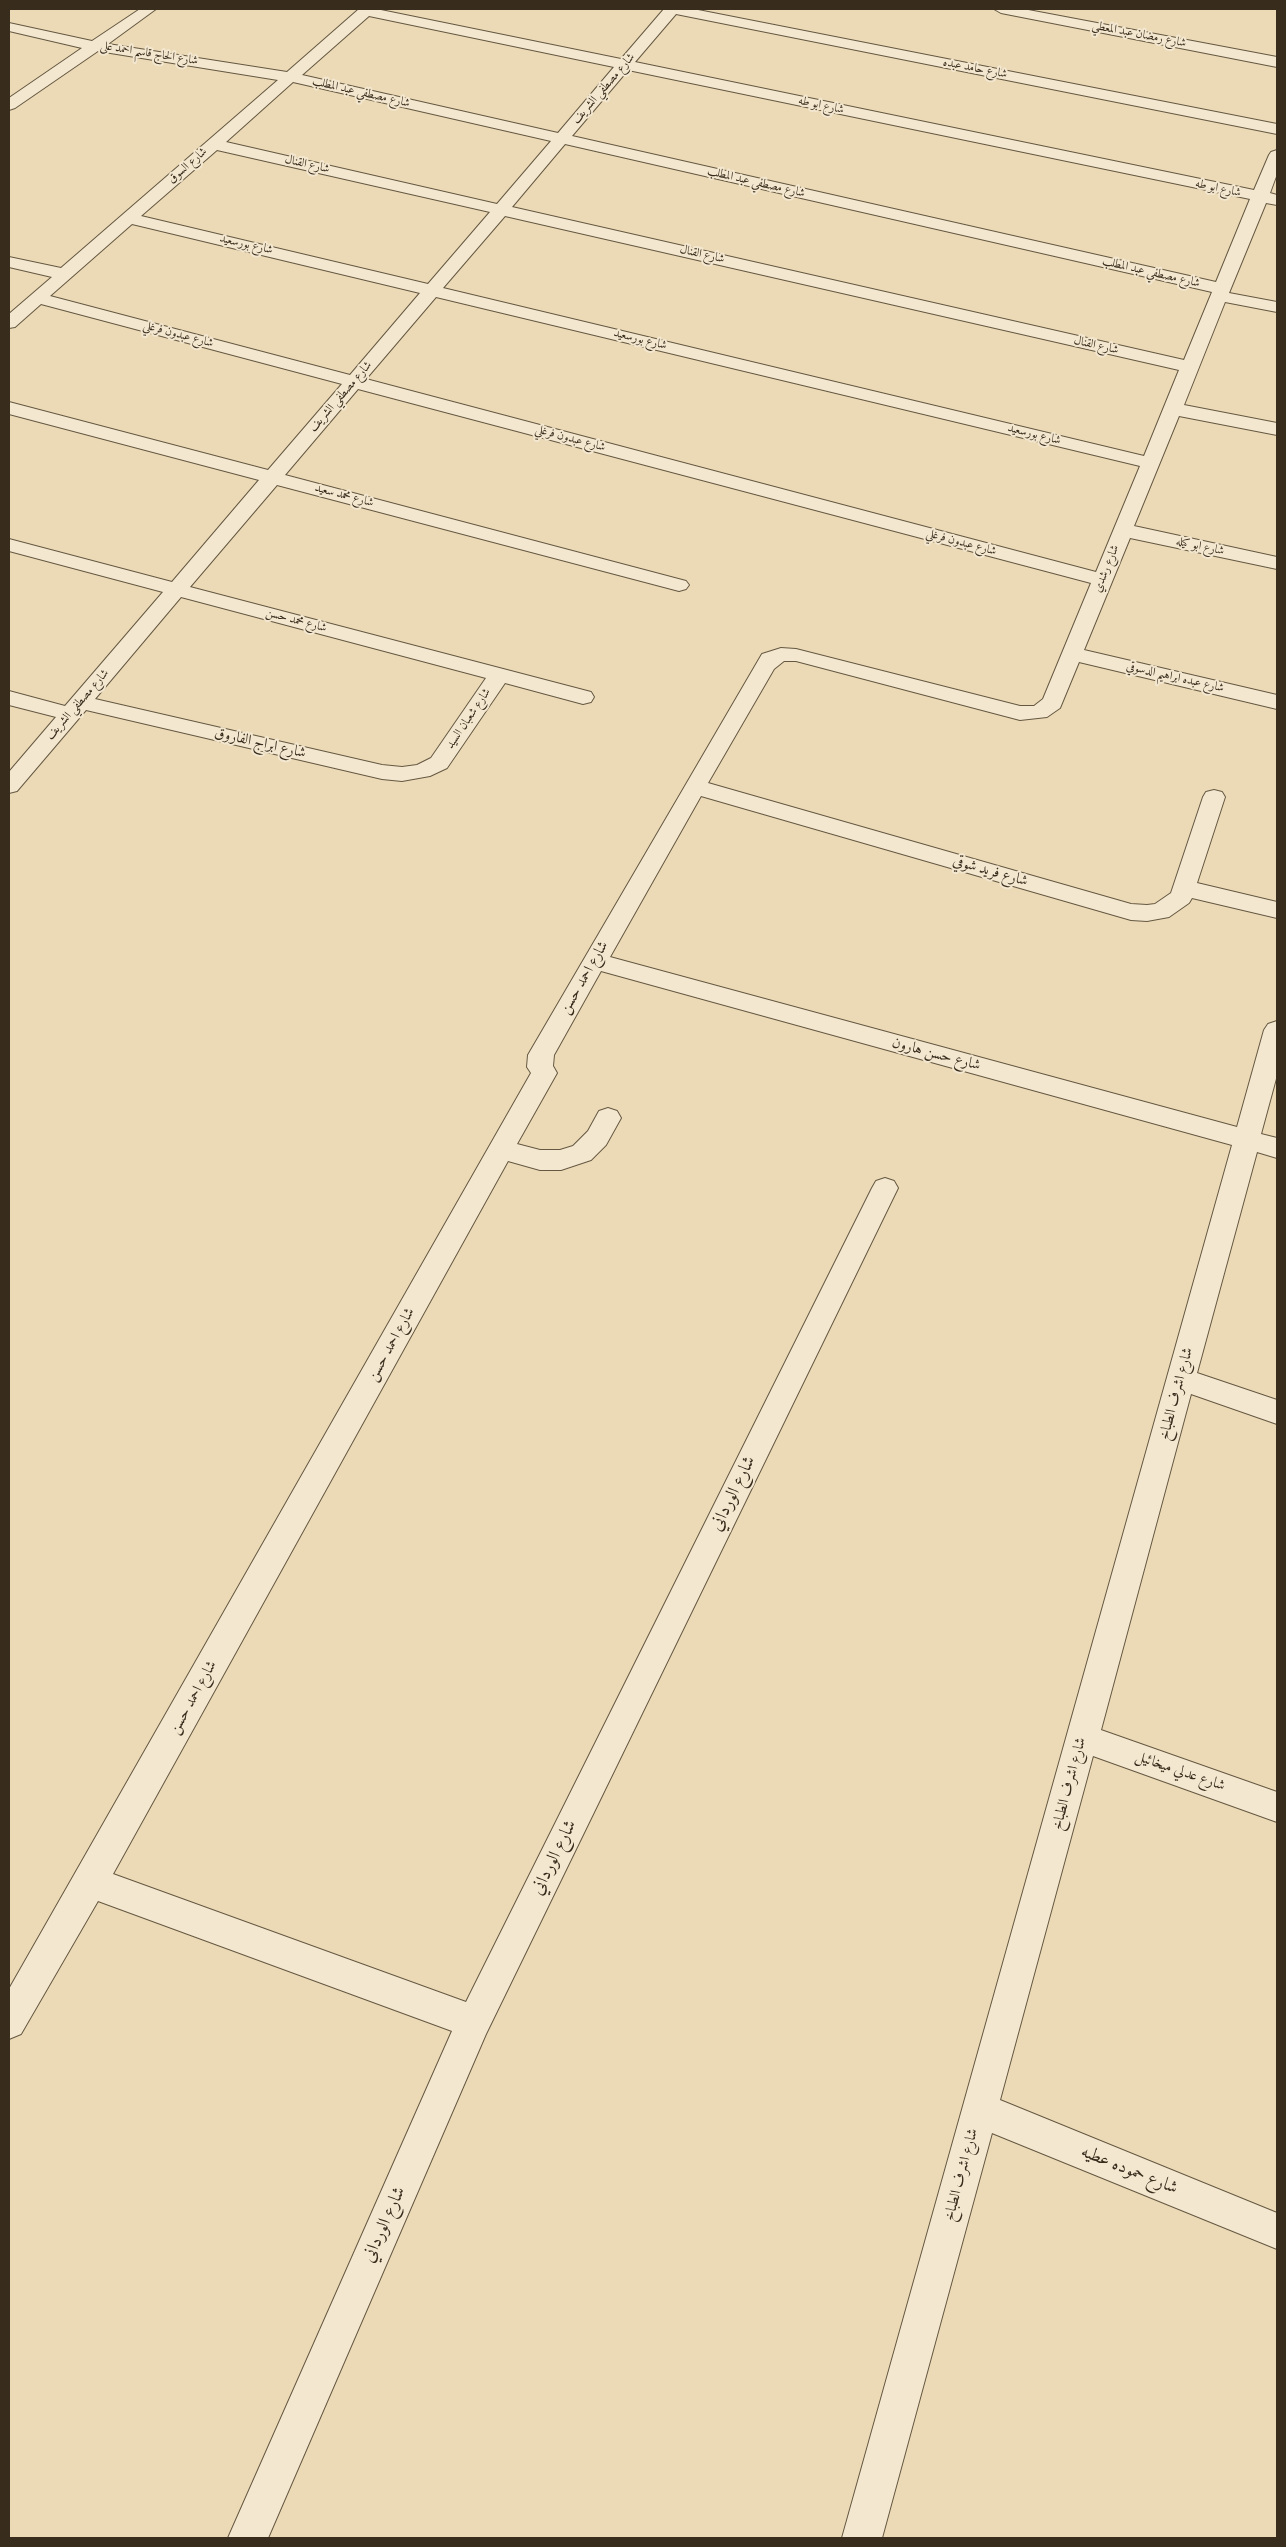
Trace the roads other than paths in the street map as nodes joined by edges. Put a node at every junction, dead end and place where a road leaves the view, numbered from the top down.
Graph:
1 (149, 9) edge
2 (672, 9) edge
3 (1001, 9) edge
4 (367, 10) edge
5 (9, 27) edge
6 (94, 46) junction
7 (1277, 62) edge
8 (624, 65) junction
9 (290, 77) junction
10 (9, 105) edge
11 (1277, 129) edge
12 (561, 139) junction
13 (213, 144) junction
14 (1277, 155) edge
15 (1268, 199) edge
16 (501, 210) junction
17 (129, 218) junction
18 (9, 262) edge
19 (64, 274) junction
20 (433, 290) junction
21 (1221, 293) junction
22 (37, 298) junction
23 (1277, 307) edge
24 (9, 323) edge
25 (1190, 367) junction
26 (354, 382) junction
27 (9, 408) edge
28 (1173, 408) junction
29 (1277, 429) edge
30 (1151, 463) junction
31 (272, 478) junction
32 (1123, 530) junction
33 (9, 545) edge
34 (1277, 563) edge
35 (1102, 580) junction
36 (679, 585) dead end
37 (177, 589) junction
38 (1072, 654) junction
39 (764, 667) joint
40 (500, 674) junction
41 (583, 697) dead end
42 (9, 698) edge
43 (1277, 702) edge
44 (75, 708) junction
45 (439, 763) joint
46 (9, 786) edge
47 (695, 787) junction
48 (1214, 797) dead end
49 (1185, 888) junction
50 (1277, 910) edge
51 (595, 961) junction
52 (1277, 1030) edge
53 (608, 1118) dead end
54 (1247, 1140) junction
55 (1277, 1148) edge
56 (501, 1149) junction
57 (884, 1188) dead end
58 (1181, 1380) junction
59 (1277, 1412) edge
60 (1083, 1738) junction
61 (1277, 1807) edge
62 (90, 1882) junction
63 (9, 2022) edge
64 (474, 2022) junction
65 (980, 2110) junction
66 (1277, 2231) edge
67 (248, 2538) edge
68 (862, 2538) edge

1 - 6 street
2 - 8 street, شارع مصطفي الشريف
2 - 11 street, شارع حامد عبده
3 - 7 street, شارع رمضان عبد المعطي
4 - 8 street, شارع ابو طه
4 - 9 street, شارع السوق
5 - 6 street, شارع الحاج قاسم احمد على
6 - 9 street, شارع الحاج قاسم احمد على
6 - 10 street
8 - 12 street, شارع مصطفي الشريف
8 - 15 street, شارع ابو طه
9 - 12 street, شارع مصطفي عبد المطلب
9 - 13 street, شارع السوق
12 - 16 street, شارع مصطفي الشريف
12 - 21 street, شارع مصطفي عبد المطلب
13 - 16 street, شارع القنال
13 - 17 street, شارع السوق
14 - 15 street, شارع رشدي
15 - 21 street, شارع رشدي
16 - 20 street, شارع مصطفي الشريف
16 - 25 street, شارع القنال
17 - 19 street, شارع السوق
17 - 20 street, شارع بورسعيد
18 - 19 street
19 - 22 street, شارع السوق
20 - 26 street, شارع مصطفي الشريف
20 - 30 street, شارع بورسعيد
21 - 23 street, شارع مصطفي عبد المطلب
21 - 25 street, شارع رشدي
22 - 24 street, شارع السوق
22 - 26 street, شارع عبدون فرغلي
25 - 28 street, شارع رشدي
26 - 31 street, شارع مصطفي الشريف
26 - 35 street, شارع عبدون فرغلي
27 - 31 street, شارع محمد سعيد
28 - 29 street
28 - 30 street, شارع رشدي
30 - 32 street, شارع رشدي
31 - 36 street, شارع محمد سعيد
31 - 37 street, شارع مصطفي الشريف
32 - 34 street, شارع ابو كيله
32 - 35 street, شارع رشدي
33 - 37 street, شارع محمد حسن
35 - 38 street, شارع رشدي
37 - 40 street, شارع محمد حسن
37 - 44 street, شارع مصطفي الشريف
38 - 39 street, شارع رشدي
38 - 43 street, شارع عبده ابراهيم الدسوقي
39 - 47 street, شارع احمد حسن
40 - 41 street, شارع محمد حسن
40 - 45 street, شارع شعبان السيد
42 - 44 street, شارع ابراج الفاروق
44 - 45 street, شارع ابراج الفاروق
44 - 46 street, شارع مصطفي الشريف
47 - 49 street, شارع فريد شوقي
47 - 51 street, شارع احمد حسن
48 - 49 street, شارع فريد شوقي
49 - 50 street
51 - 54 street, شارع حسن هارون
51 - 56 street, شارع احمد حسن
52 - 54 street, شارع اشرف الطباخ
53 - 56 street
54 - 55 street, شارع حسن هارون
54 - 58 street, شارع اشرف الطباخ
56 - 62 street, شارع احمد حسن
57 - 64 street, شارع الورداني
58 - 59 street
58 - 60 street, شارع اشرف الطباخ
60 - 61 street, شارع عدلي ميخائيل
60 - 65 street, شارع اشرف الطباخ
62 - 63 street, شارع احمد حسن
62 - 64 street
64 - 67 street, شارع الورداني
65 - 66 street, شارع حموده عطيه
65 - 68 street, شارع اشرف الطباخ

